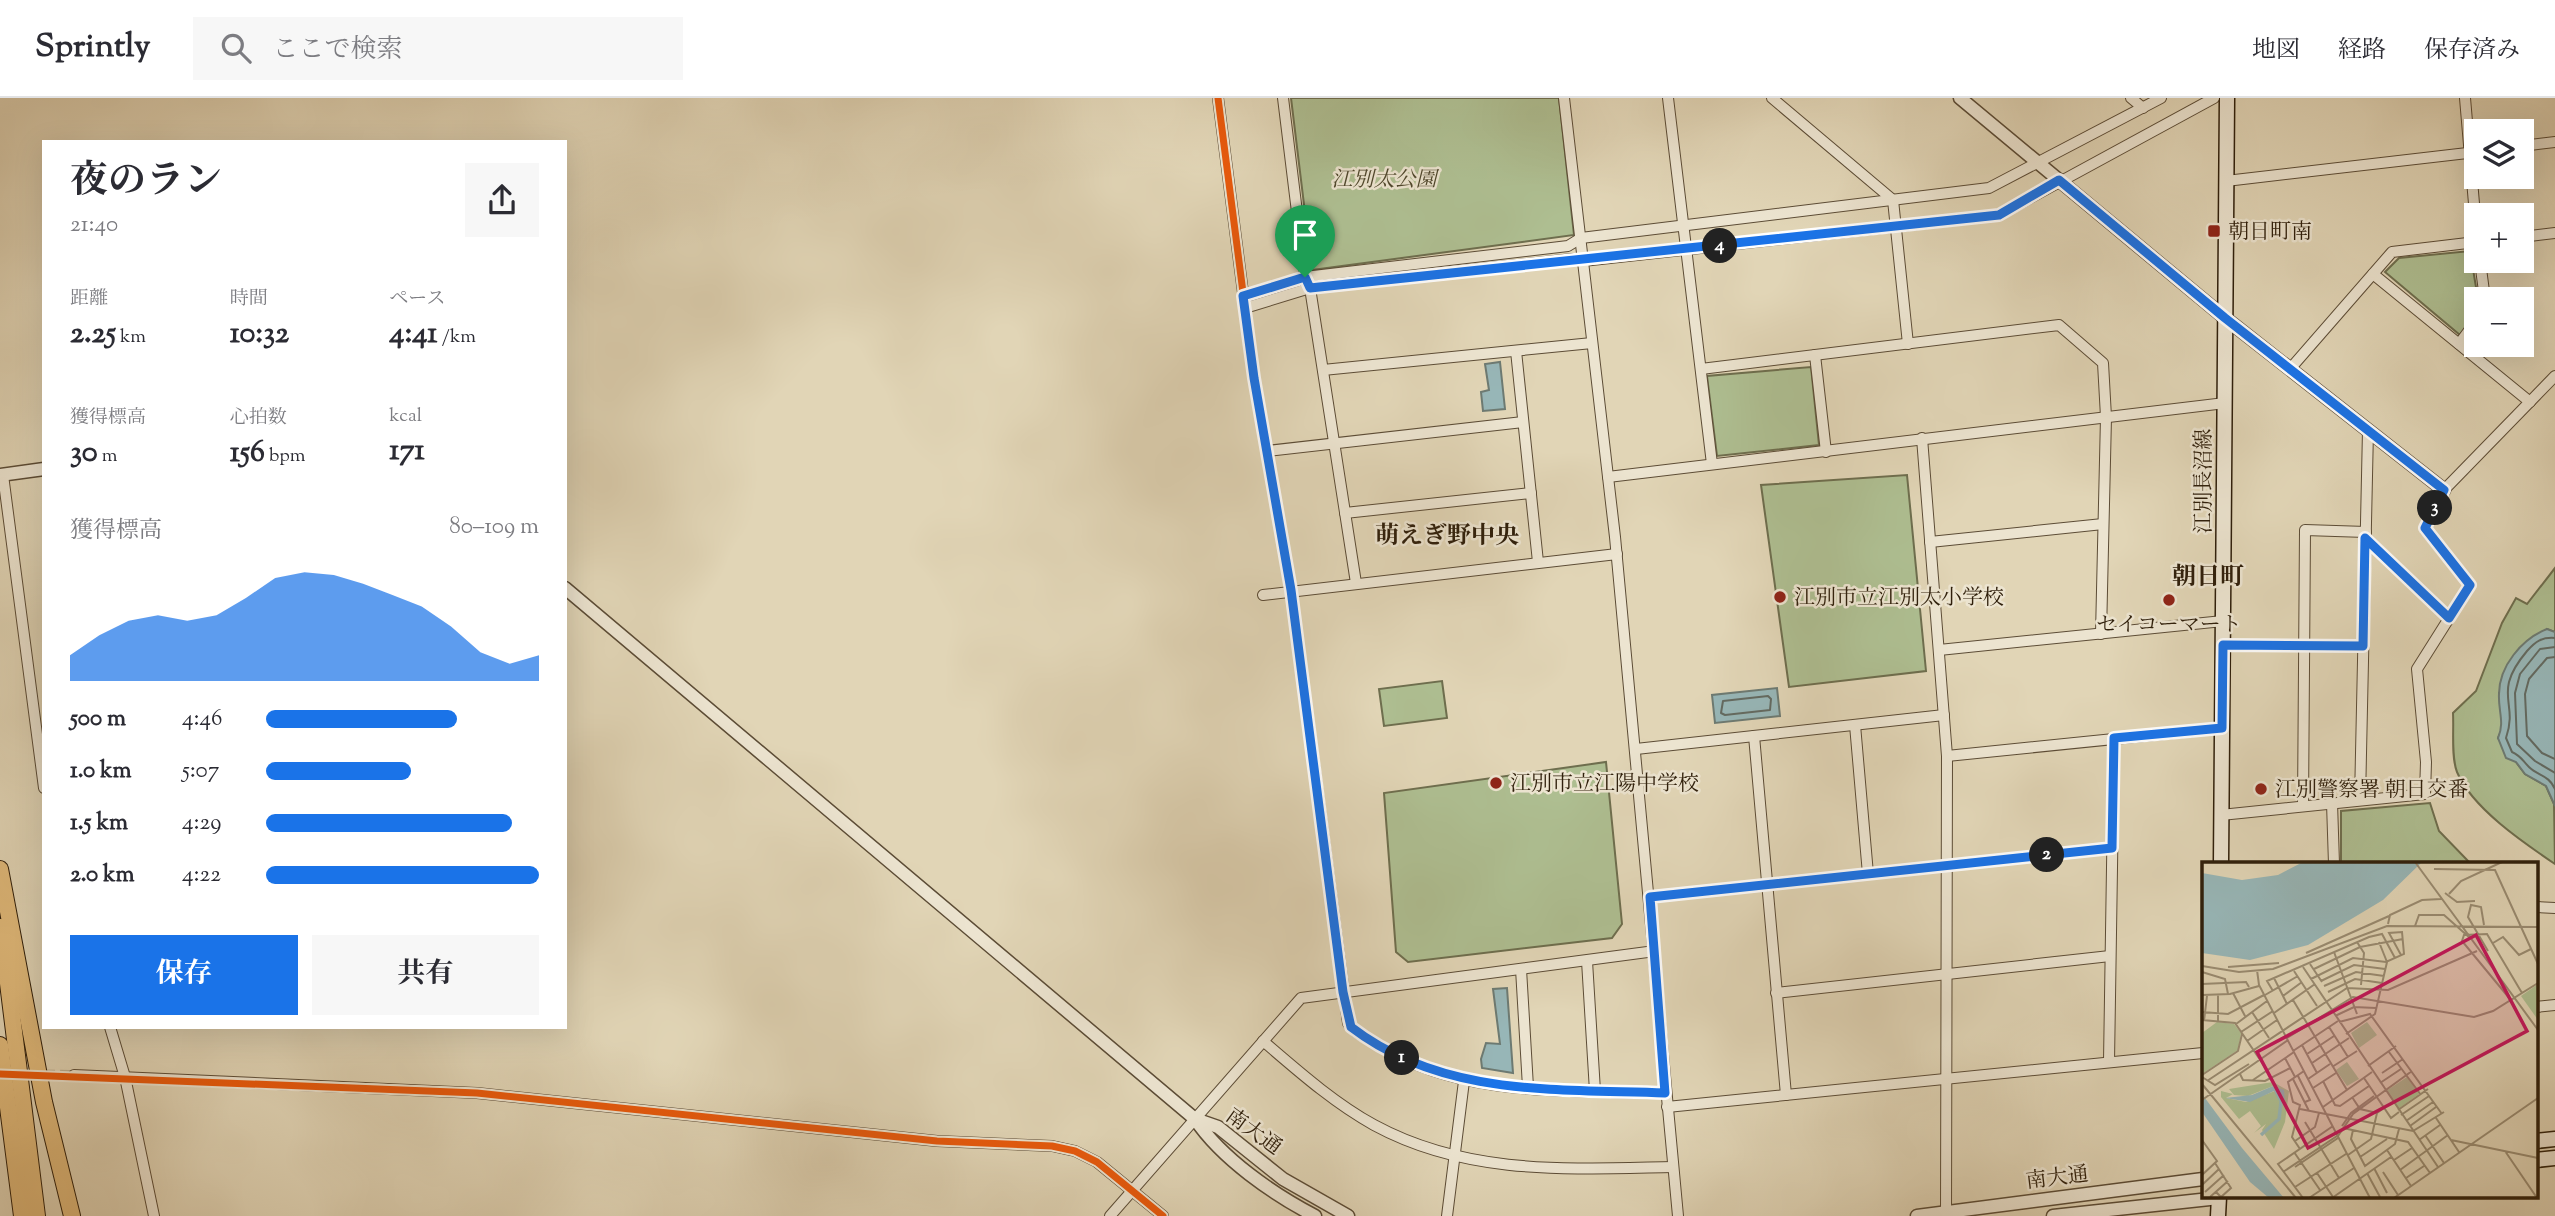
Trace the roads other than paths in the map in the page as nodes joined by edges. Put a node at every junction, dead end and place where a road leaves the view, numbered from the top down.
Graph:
1 (1218, 98) edge
2 (1283, 98) edge
3 (1564, 98) edge
4 (1668, 98) edge
5 (1773, 98) edge
6 (1960, 98) edge
7 (2131, 98) edge
8 (2161, 98) edge
9 (2214, 98) edge
10 (2227, 98) edge
11 (2465, 98) edge
12 (2143, 108) junction
13 (2468, 119) edge
14 (2555, 142) edge
15 (2534, 145) edge
16 (2464, 153) edge
17 (2037, 162) junction
18 (2059, 180) junction
19 (2227, 181) junction
20 (1894, 200) junction
21 (1683, 225) junction
22 (1896, 226) junction
23 (2555, 233) edge
24 (2534, 236) edge
25 (1581, 238) junction
26 (2464, 243) edge
27 (1686, 250) junction
28 (1583, 261) junction
29 (2373, 274) junction
30 (1305, 277) junction
31 (1310, 288) junction
32 (1243, 296) junction
33 (1245, 308) junction
34 (2225, 318) junction
35 (2464, 337) edge
36 (1592, 343) junction
37 (1908, 344) junction
38 (2459, 344) junction
39 (1516, 351) junction
40 (1815, 355) junction
41 (1701, 369) junction
42 (2290, 369) junction
43 (1323, 370) junction
44 (2555, 376) edge
45 (2530, 402) junction
46 (2225, 403) junction
47 (2106, 417) junction
48 (1523, 422) junction
49 (2368, 430) junction
50 (1922, 438) junction
51 (1334, 444) junction
52 (1266, 451) junction
53 (1826, 452) junction
54 (1712, 464) junction
55 (42, 469) edge
56 (2, 475) edge
57 (1608, 477) junction
58 (2444, 490) junction
59 (1531, 493) junction
60 (1345, 513) junction
61 (2103, 524) junction
62 (2366, 535) junction
63 (1930, 542) junction
64 (1617, 554) junction
65 (1538, 562) junction
66 (1356, 583) junction
67 (567, 590) edge
68 (1291, 590) junction
69 (1263, 595) dead end
70 (2449, 618) junction
71 (2223, 621) junction
72 (2101, 634) junction
73 (2223, 645) junction
74 (2304, 646) junction
75 (2363, 646) junction
76 (1939, 650) junction
77 (1944, 715) junction
78 (1856, 725) junction
79 (2222, 728) junction
80 (1754, 736) junction
81 (2114, 738) junction
82 (1636, 749) junction
83 (1947, 756) junction
84 (42, 773) edge
85 (2360, 800) junction
86 (2332, 803) junction
87 (2303, 806) junction
88 (2221, 815) junction
89 (2112, 848) junction
90 (2221, 862) edge
91 (2334, 862) edge
92 (1946, 866) junction
93 (0, 869) edge
94 (1868, 874) junction
95 (1768, 885) junction
96 (1650, 897) junction
97 (0, 916) edge
98 (1655, 951) junction
99 (2110, 956) junction
100 (1587, 961) junction
101 (1521, 969) junction
102 (1945, 974) junction
103 (1343, 992) junction
104 (1776, 993) junction
105 (2555, 1005) edge
106 (2555, 1013) edge
107 (111, 1029) edge
108 (1263, 1041) junction
109 (0, 1045) edge
110 (2202, 1053) edge
111 (2109, 1062) junction
112 (74, 1074) tunnel mouth
113 (125, 1077) junction
114 (1944, 1079) junction
115 (1464, 1081) junction
116 (1528, 1087) junction
117 (1595, 1091) junction
118 (1665, 1093) junction
119 (1786, 1095) junction
120 (1667, 1107) junction
121 (1195, 1119) junction
122 (1454, 1157) junction
123 (1673, 1167) junction
124 (2202, 1179) edge
125 (1132, 1191) junction
126 (2213, 1198) edge
127 (2222, 1198) edge
128 (1946, 1214) edge
129 (32, 1215) edge
130 (72, 1216) edge
131 (154, 1216) edge
132 (1110, 1216) edge
133 (1163, 1216) edge
134 (1315, 1216) edge
135 (1348, 1216) edge
136 (1447, 1216) edge
137 (1678, 1216) edge
138 (1917, 1216) edge
139 (2053, 1216) edge
140 (2218, 1216) edge

1 - 32 street
2 - 30 street
3 - 25 street
4 - 21 street
5 - 20 street
6 - 17 street
7 - 12 street
8 - 12 street
9 - 18 street
10 - 19 main road, 江別長沼線
11 - 13 street
12 - 17 street
14 - 15 street
16 - 19 street
17 - 18 street
17 - 20 street
18 - 22 street
18 - 34 street
19 - 34 main road, 江別長沼線
20 - 21 street
20 - 22 street
21 - 25 street
21 - 27 street
22 - 27 street
22 - 37 street
23 - 24 street
25 - 28 street
25 - 30 street
26 - 29 street
27 - 28 street
27 - 41 street
28 - 31 street
28 - 36 street
29 - 38 street
29 - 42 street
30 - 31 street
30 - 32 street
31 - 33 street
31 - 43 street
32 - 33 street
33 - 52 street
34 - 42 street
34 - 46 main road, 江別長沼線
35 - 38 street
36 - 39 street
36 - 57 street
37 - 40 street
37 - 47 street
38 - 45 street
39 - 43 street
39 - 48 street
40 - 41 street
40 - 53 street
41 - 54 street
42 - 49 street
43 - 51 street
44 - 45 street
45 - 58 street
46 - 47 street
46 - 71 main road, 江別長沼線
47 - 50 street
47 - 61 street
48 - 51 street
48 - 59 street
49 - 58 street
49 - 62 street
50 - 53 street
50 - 63 street
51 - 52 street
51 - 60 street
52 - 68 street
53 - 54 street
54 - 57 street
55 - 56 street
56 - 84 street
57 - 64 street
58 - 70 street
59 - 60 street
59 - 65 street
60 - 66 street
61 - 63 street
61 - 72 street
62 - 70 street
62 - 74 street
62 - 75 street
63 - 76 street
64 - 65 street
64 - 82 street
65 - 66 street
66 - 68 street
67 - 121 street
68 - 69 street
68 - 103 street
70 - 85 street
71 - 72 street
71 - 73 main road, 江別長沼線
72 - 76 street
73 - 74 street
73 - 79 main road, 江別長沼線
74 - 75 street
74 - 87 street
75 - 85 street
76 - 77 street
77 - 78 street
77 - 83 street
78 - 80 street
78 - 94 street
79 - 81 street
79 - 88 main road, 江別長沼線
80 - 82 street
80 - 95 street
81 - 83 street
81 - 89 street
82 - 96 street
83 - 92 street
85 - 86 street
86 - 87 street
86 - 91 street
87 - 88 street
88 - 90 main road, 江別長沼線
89 - 92 street
89 - 99 street
92 - 94 street
92 - 102 street
93 - 130 highway
94 - 95 street
95 - 96 street
95 - 104 street
96 - 98 street
97 - 129 highway
98 - 100 street
98 - 118 street
99 - 102 street
99 - 111 street
100 - 101 street
100 - 117 street
101 - 103 street
101 - 116 street
102 - 104 street
102 - 114 street
103 - 108 street
103 - 115 street
104 - 119 street
105 - 106 street
107 - 113 street
108 - 121 street
108 - 122 street
109 - 129 highway
110 - 111 street
111 - 114 street
112 - 113 street
113 - 125 street
113 - 131 street
114 - 119 street
114 - 128 street
115 - 116 street
115 - 122 street
116 - 117 street
117 - 118 street
118 - 120 street
119 - 120 street
120 - 123 street
121 - 125 street
121 - 134 street, 南大通
121 - 135 street, 南大通
122 - 123 street
122 - 136 street
123 - 137 street
124 - 128 street, 南大通
125 - 132 street
125 - 133 street
126 - 139 street, 南大通
127 - 140 main road
128 - 138 street, 南大通

